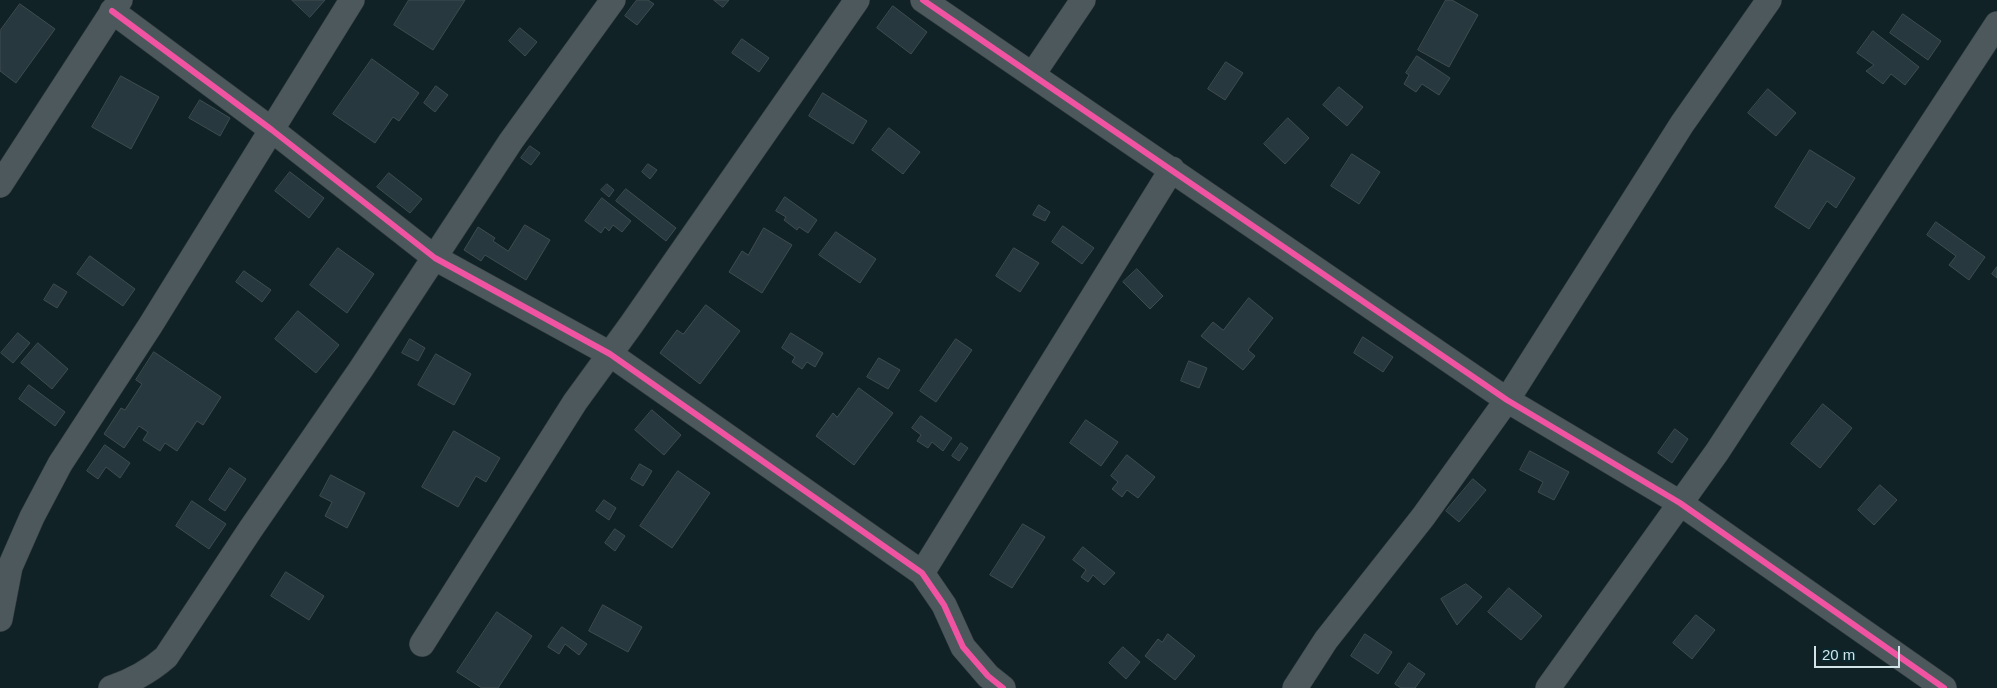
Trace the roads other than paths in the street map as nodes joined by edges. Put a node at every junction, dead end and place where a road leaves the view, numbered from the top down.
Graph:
1 (352, 0) edge
2 (613, 0) edge
3 (856, 0) edge
4 (923, 0) edge
5 (1083, 0) edge
6 (1768, 0) edge
7 (116, 6) edge
8 (1997, 24) edge
9 (1033, 74) junction
10 (272, 130) junction
11 (1172, 169) junction
12 (0, 185) edge
13 (435, 258) junction
14 (610, 354) junction
15 (1507, 400) junction
16 (1680, 503) junction
17 (922, 574) junction
18 (0, 619) edge
19 (422, 644) dead end
20 (111, 688) edge
21 (1003, 688) edge
22 (1295, 688) edge
23 (1548, 688) edge
24 (1944, 688) edge

1 - 10 street
2 - 13 street
3 - 14 street
4 - 9 street
5 - 9 street
6 - 15 street
7 - 10 street
7 - 12 street
8 - 16 street
9 - 11 street
10 - 13 street
10 - 18 street
11 - 15 street
11 - 17 street
13 - 14 street
13 - 20 street
14 - 17 street
14 - 19 street
15 - 16 street
15 - 22 street
16 - 23 street
16 - 24 street
17 - 21 street

